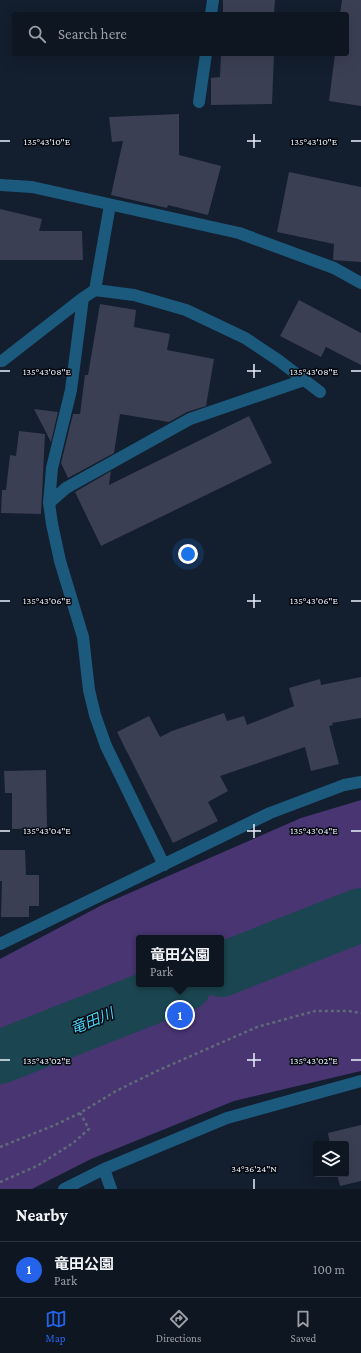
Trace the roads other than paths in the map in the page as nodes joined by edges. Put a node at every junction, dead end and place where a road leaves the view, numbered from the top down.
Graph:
1 (213, 0) edge
2 (211, 12) edge
3 (206, 56) edge
4 (199, 102) dead end
5 (0, 185) edge
6 (110, 205) junction
7 (361, 283) edge
8 (95, 290) junction
9 (83, 298) junction
10 (0, 361) edge
11 (304, 380) junction
12 (320, 392) dead end
13 (49, 503) junction
14 (361, 782) edge
15 (164, 865) junction
16 (0, 944) edge
17 (361, 1081) edge
18 (104, 1169) junction
19 (64, 1189) edge
20 (111, 1189) edge

1 - 2 street
3 - 4 street
5 - 6 street
6 - 7 street
6 - 8 street
8 - 9 street
8 - 11 street
9 - 10 street
9 - 13 street
11 - 12 street
11 - 13 street
13 - 15 street
14 - 15 street
15 - 16 street
17 - 18 street
18 - 19 street
18 - 20 street

